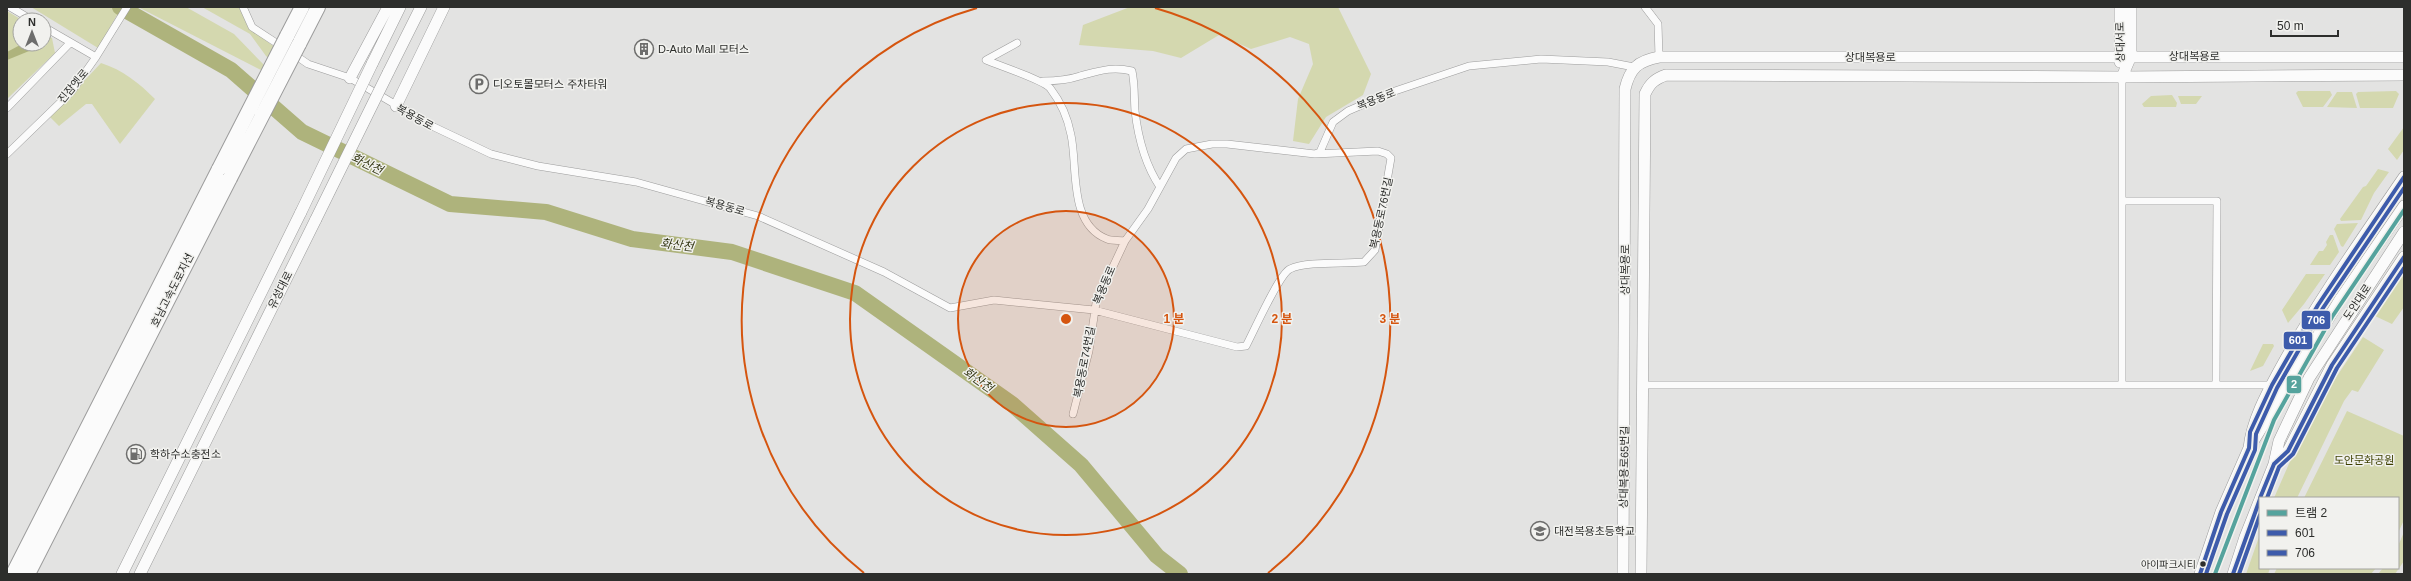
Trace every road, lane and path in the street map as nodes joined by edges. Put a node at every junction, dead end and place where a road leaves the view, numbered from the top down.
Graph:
1 (127, 7) edge
2 (243, 7) edge
3 (302, 7) edge
4 (318, 7) edge
5 (388, 7) edge
6 (400, 7) edge
7 (421, 7) edge
8 (444, 7) edge
9 (1645, 7) edge
10 (2120, 7) edge
11 (2131, 7) edge
12 (52, 32) edge
13 (293, 40) junction
14 (70, 43) junction
15 (1017, 43) dead end
16 (2119, 56) junction
17 (2131, 56) junction
18 (96, 57) junction
19 (1659, 57) junction
20 (2404, 57) edge
21 (1634, 67) junction
22 (2404, 75) edge
23 (2122, 77) junction
24 (350, 78) junction
25 (1043, 81) junction
26 (396, 106) junction
27 (7, 108) edge
28 (7, 154) edge
29 (1315, 154) junction
30 (224, 173) junction
31 (2404, 177) edge
32 (1160, 187) junction
33 (2122, 201) junction
34 (2404, 206) edge
35 (2404, 232) edge
36 (1125, 241) junction
37 (2404, 257) edge
38 (1094, 310) junction
39 (1625, 360) joint
40 (1643, 360) joint
41 (1643, 385) junction
42 (2122, 385) junction
43 (2216, 385) junction
44 (2272, 385) junction
45 (1073, 414) dead end
46 (2249, 448) junction
47 (2274, 464) junction
48 (2261, 497) edge
49 (2259, 502) edge
50 (13, 574) edge
51 (28, 574) edge
52 (122, 574) edge
53 (140, 574) edge
54 (1623, 574) edge
55 (1641, 574) edge
56 (2200, 574) edge
57 (2233, 574) edge

1 - 18 street, 진잠옛로
2 - 24 street, 복용동로
3 - 13 highway, 호남고속도로지선
4 - 13 highway, 호남고속도로지선
5 - 24 street
6 - 52 street, 유성대로, bridge
7 - 53 street, 유성대로, bridge
8 - 26 street
9 - 19 street
10 - 16 street, 상대서로
11 - 17 street, 상대서로
12 - 14 street
13 - 30 highway, 호남고속도로지선, bridge
14 - 18 street
14 - 27 street
15 - 25 street
16 - 17 street, 상대복용로
16 - 19 street, 상대복용로
16 - 23 street, 상대서로
17 - 20 street, 상대복용로
17 - 23 street
18 - 28 street, 진잠옛로
19 - 21 street, 상대복용로
21 - 29 street, 복용동로
21 - 39 street, 상대복용로
22 - 23 street, 상대복용로
23 - 33 street
23 - 40 street, 상대복용로
24 - 26 street, 복용동로
25 - 32 street
25 - 36 street
26 - 38 street, 복용동로
29 - 32 street, 복용동로
29 - 38 street, 복용동로76번길
30 - 50 highway, 호남고속도로지선
30 - 51 highway, 호남고속도로지선
31 - 44 street
32 - 36 street, 복용동로
33 - 42 street
33 - 43 street
34 - 46 street, 도안대로
35 - 47 street, 도안대로
36 - 38 street, 복용동로
37 - 47 street
38 - 45 street, 복용동로74번길
39 - 54 street, 상대복용로65번길
40 - 41 street, 상대복용로65번길
41 - 42 street
41 - 55 street, 상대복용로65번길
42 - 43 street
43 - 44 street
44 - 46 street
46 - 56 street, 도안대로
47 - 48 street, 도안대로
49 - 57 street, 도안대로

